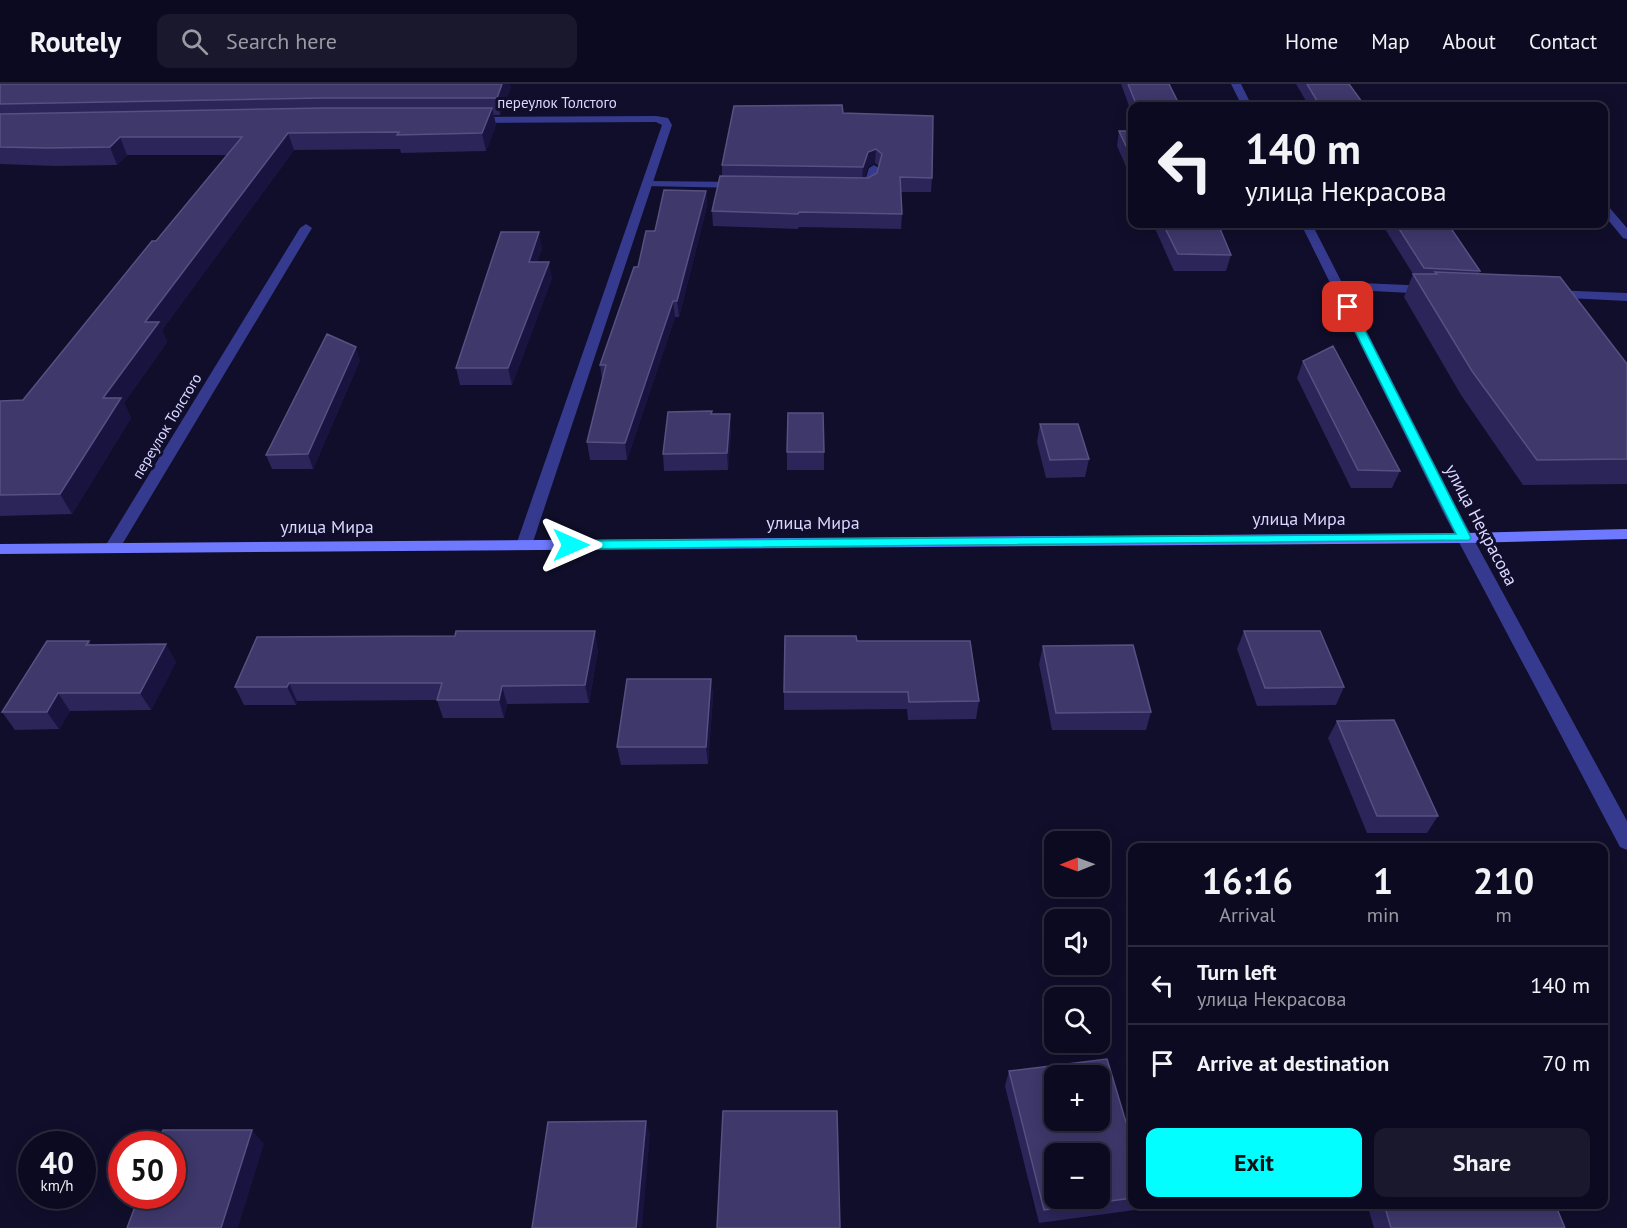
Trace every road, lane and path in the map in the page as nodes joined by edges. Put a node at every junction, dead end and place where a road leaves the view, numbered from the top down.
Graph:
1 (1236, 84) edge
2 (1245, 102) edge
3 (457, 120) edge
4 (874, 168) edge
5 (648, 184) junction
6 (752, 185) edge
7 (844, 187) edge
8 (1608, 213) edge
9 (306, 228) dead end
10 (1308, 228) edge
11 (1627, 235) edge
12 (1338, 286) junction
13 (1442, 290) edge
14 (1534, 294) edge
15 (1627, 297) edge
16 (1627, 534) edge
17 (1465, 538) junction
18 (524, 545) junction
19 (112, 548) junction
20 (0, 549) edge
21 (1627, 841) edge

1 - 2 street
3 - 5 street, переулок Толстого
4 - 7 street
5 - 6 street
5 - 18 street, переулок Толстого
8 - 11 street
9 - 19 street, переулок Толстого
10 - 12 street, улица Некрасова
12 - 13 street
12 - 17 street, улица Некрасова
14 - 15 street
16 - 17 main road, улица Мира
17 - 18 main road, улица Мира
17 - 21 street, улица Некрасова
18 - 19 main road, улица Мира
19 - 20 main road, улица Мира

